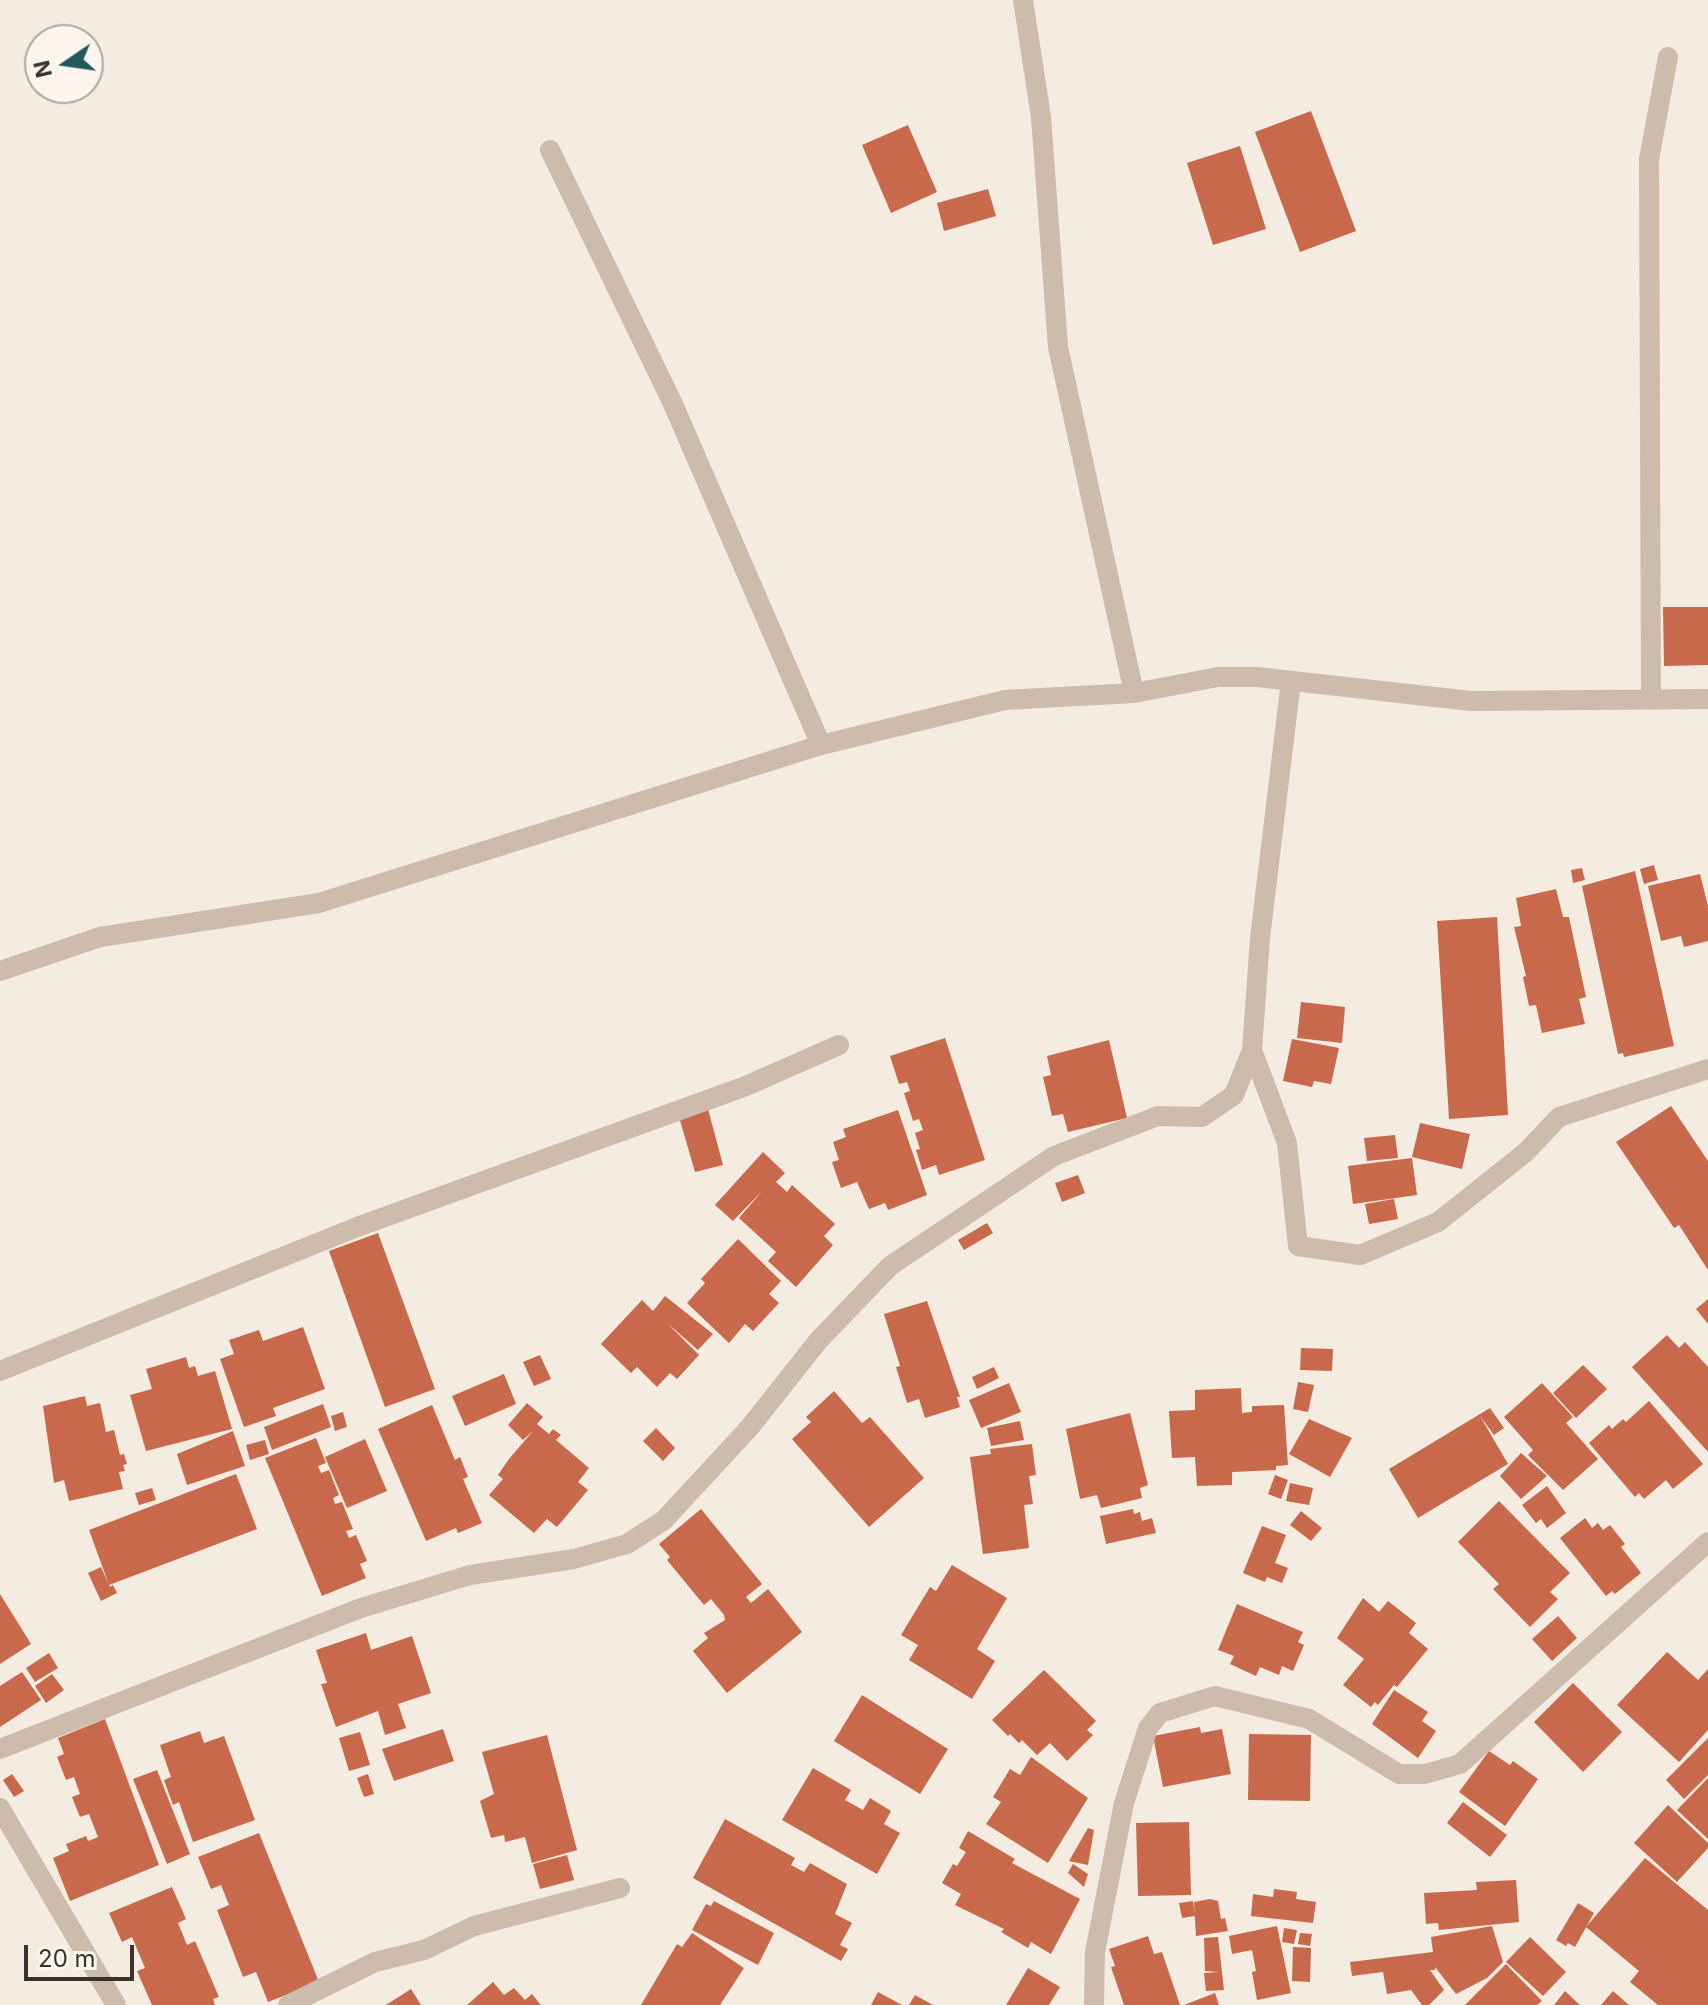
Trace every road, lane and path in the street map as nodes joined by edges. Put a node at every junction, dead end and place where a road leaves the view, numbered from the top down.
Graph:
1 (1023, 0) edge
2 (1668, 57) dead end
3 (550, 150) dead end
4 (1291, 681) junction
5 (1134, 693) junction
6 (1708, 699) edge
7 (1651, 700) junction
8 (821, 745) junction
9 (0, 971) edge
10 (839, 1045) dead end
11 (1252, 1050) junction
12 (1708, 1069) edge
13 (0, 1371) edge
14 (1708, 1542) edge
15 (0, 1749) edge
16 (0, 1808) edge
17 (620, 1888) dead end
18 (116, 2005) edge
19 (288, 2005) edge
20 (1094, 2005) edge

1 - 5 street
2 - 7 street
3 - 8 street
4 - 5 street
4 - 7 street
4 - 11 street
5 - 8 street
6 - 7 street
8 - 9 street
10 - 13 street
11 - 12 street
11 - 15 street
14 - 20 street
16 - 18 street
17 - 19 street

